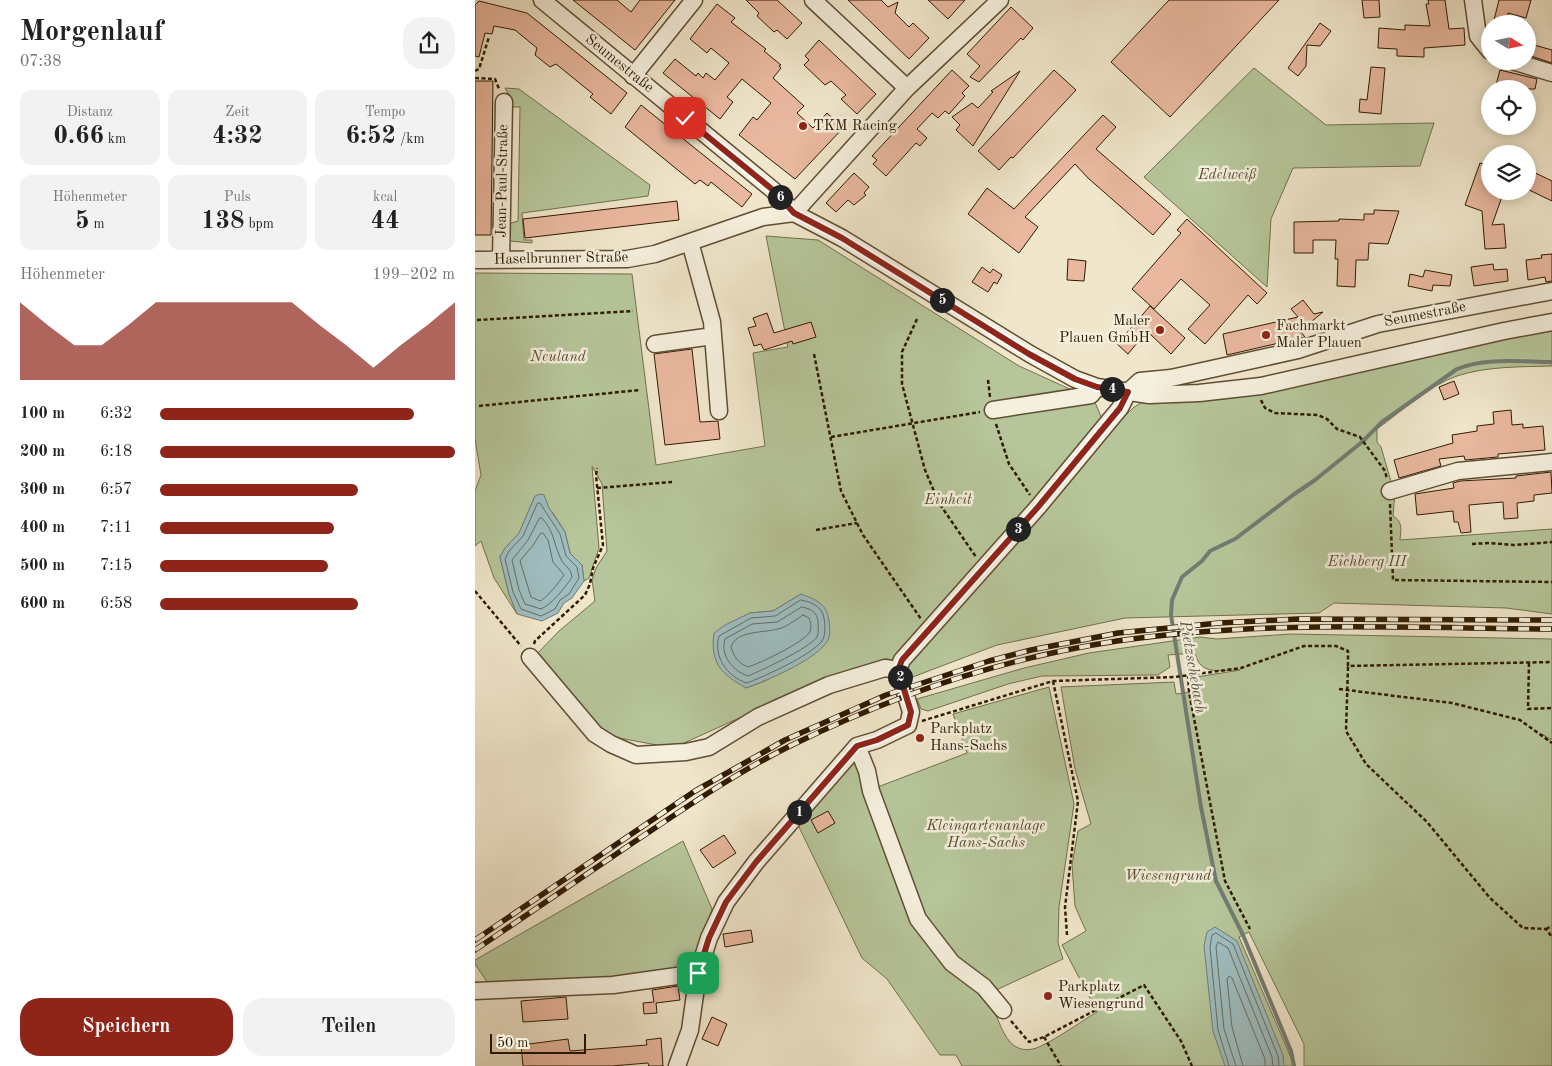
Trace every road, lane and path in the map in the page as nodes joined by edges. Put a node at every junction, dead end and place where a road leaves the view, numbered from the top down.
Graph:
1 (542, 0) edge
2 (694, 0) edge
3 (813, 0) edge
4 (1000, 0) edge
5 (1473, 0) edge
6 (489, 37) dead end
7 (1481, 40) edge
8 (1536, 68) edge
9 (475, 71) edge
10 (1552, 73) edge
11 (633, 76) junction
12 (475, 78) edge
13 (907, 88) junction
14 (504, 102) joint
15 (794, 213) junction
16 (690, 242) junction
17 (475, 260) edge
18 (501, 260) junction
19 (1552, 291) edge
20 (633, 311) dead end
21 (917, 319) dead end
22 (477, 320) dead end
23 (1552, 322) edge
24 (713, 336) junction
25 (655, 344) dead end
26 (814, 354) dead end
27 (988, 380) dead end
28 (1261, 386) junction
29 (1097, 387) junction
30 (640, 390) dead end
31 (1128, 392) junction
32 (479, 406) dead end
33 (993, 410) junction
34 (719, 411) dead end
35 (912, 423) junction
36 (831, 437) junction
37 (1552, 462) edge
38 (597, 468) dead end
39 (672, 482) dead end
40 (597, 488) junction
41 (1390, 491) junction
42 (1038, 507) junction
43 (857, 523) junction
44 (815, 530) dead end
45 (1552, 542) edge
46 (1472, 544) dead end
47 (984, 568) junction
48 (1552, 582) edge
49 (475, 591) edge
50 (930, 628) junction
51 (530, 657) junction
52 (1552, 662) edge
53 (1529, 663) junction
54 (1348, 666) junction
55 (898, 670) junction
56 (1188, 675) junction
57 (1053, 681) junction
58 (1339, 689) dead end
59 (1347, 690) junction
60 (1552, 708) edge
61 (908, 725) junction
62 (1552, 743) edge
63 (857, 746) junction
64 (1552, 926) edge
65 (1250, 929) dead end
66 (1546, 929) junction
67 (1067, 935) dead end
68 (1552, 937) edge
69 (698, 973) junction
70 (475, 991) edge
71 (1003, 1010) joint
72 (1043, 1037) junction
73 (677, 1066) edge
74 (1061, 1066) edge
75 (1192, 1066) edge

1 - 11 street, Seumestraße
2 - 11 street
3 - 13 street
4 - 13 street
5 - 7 street
6 - 9 path
8 - 10 street
11 - 15 street, Seumestraße
12 - 14 path
13 - 15 street
14 - 18 street, Jean-Paul-Straße
15 - 16 street, Haselbrunner Straße
15 - 29 street, Seumestraße
16 - 18 street, Haselbrunner Straße
16 - 24 street
17 - 18 street, Haselbrunner Straße
19 - 31 street, Seumestraße
20 - 22 path
21 - 35 path
23 - 28 street, Seumestraße
24 - 25 street
24 - 34 street
26 - 36 path
27 - 33 path
28 - 31 street, Seumestraße
28 - 41 path
29 - 31 street, Seumestraße
29 - 33 street
30 - 32 path
31 - 42 street
33 - 35 path
33 - 42 path
35 - 36 path
35 - 47 path
36 - 43 path
37 - 41 street
38 - 40 path
39 - 40 path
40 - 51 path
41 - 48 path
42 - 47 street
43 - 44 path
43 - 50 path
45 - 46 path
47 - 50 street
49 - 51 path
50 - 55 street
51 - 55 street
52 - 53 path
53 - 54 path
53 - 60 path
54 - 56 path
54 - 59 path
55 - 61 street
56 - 57 path
56 - 65 path
57 - 61 path
57 - 67 path
58 - 59 path
59 - 62 path
59 - 66 path
61 - 63 street
63 - 69 street
63 - 71 street
64 - 66 path
66 - 68 path
69 - 70 street
69 - 73 street
71 - 72 path
72 - 74 path
72 - 75 path

